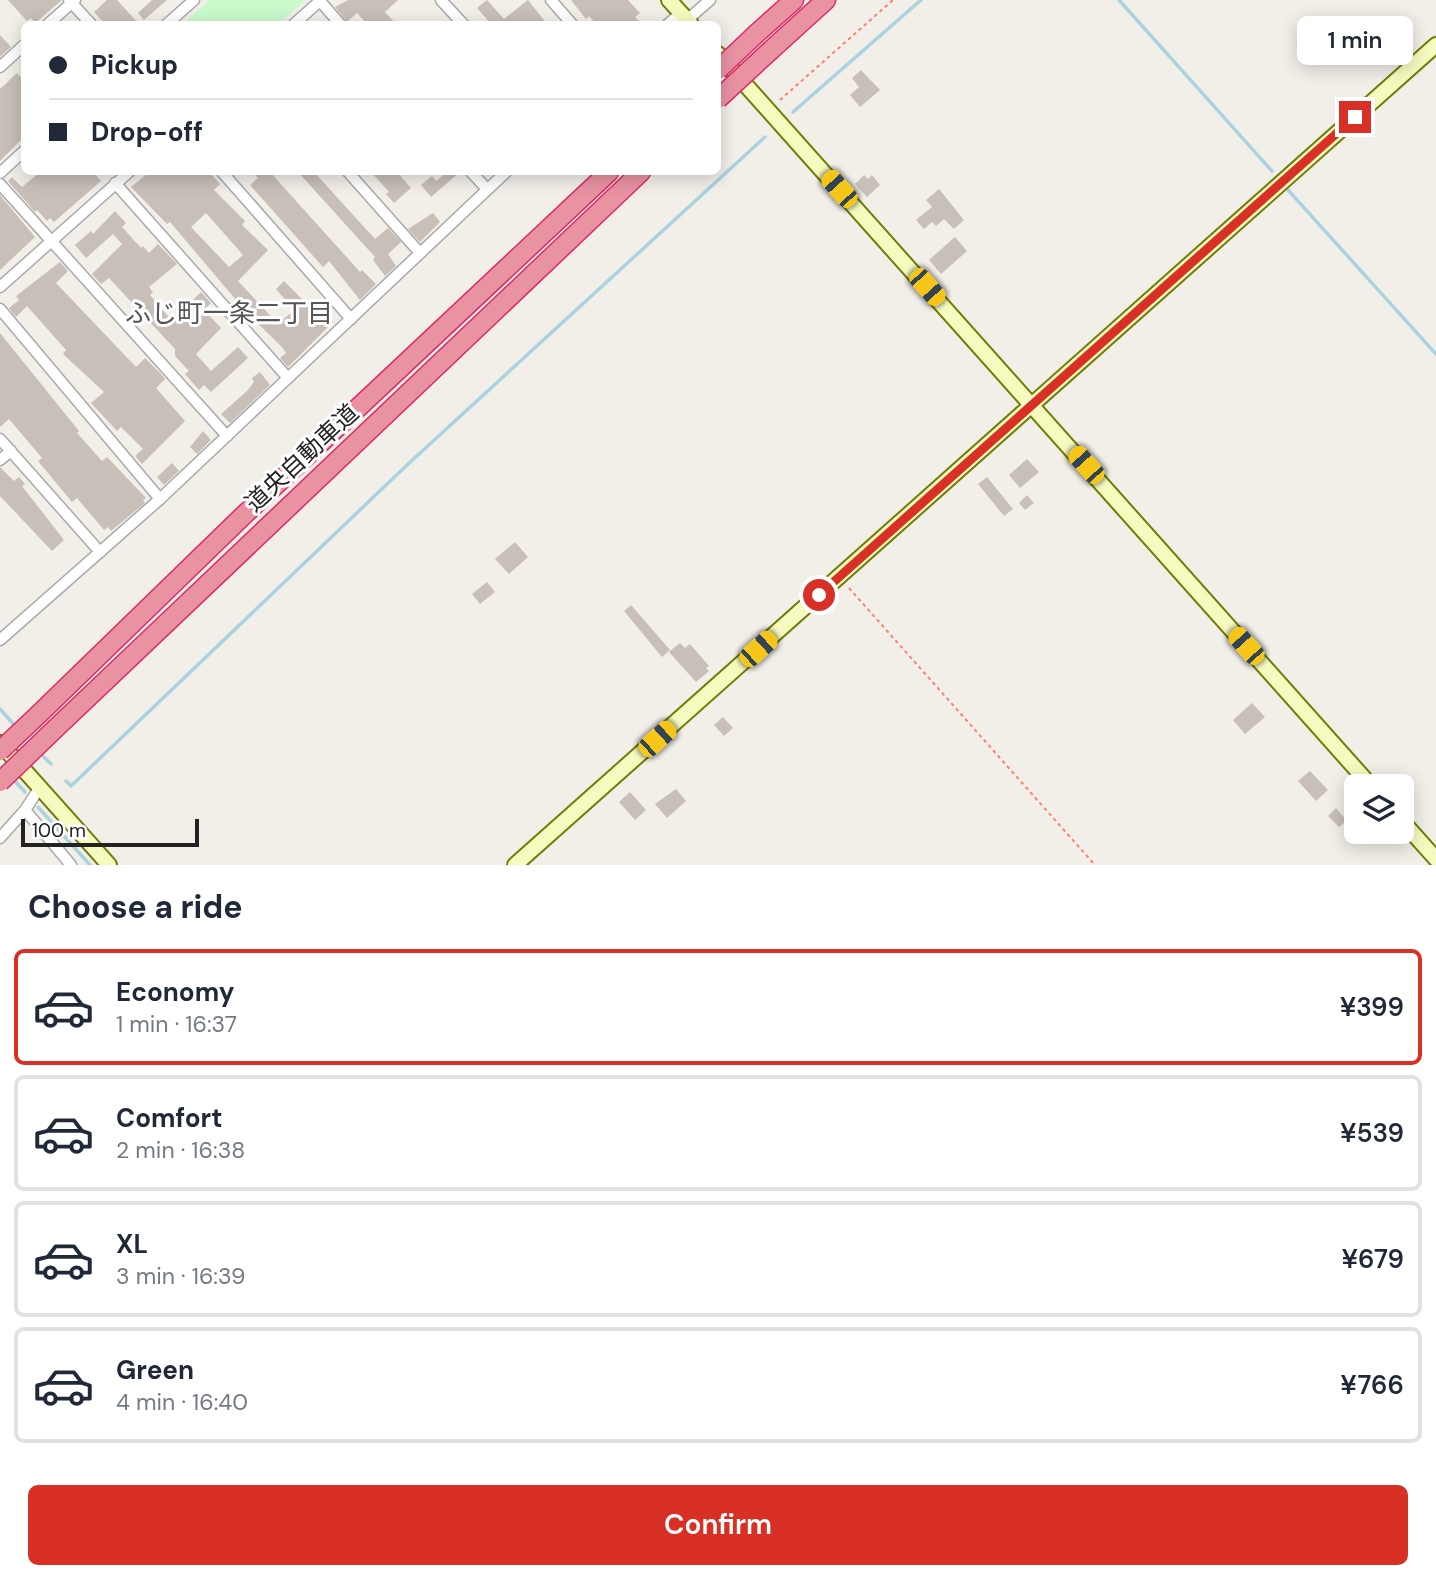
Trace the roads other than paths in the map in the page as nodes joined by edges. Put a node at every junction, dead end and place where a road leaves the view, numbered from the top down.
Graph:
1 (194, 0) edge
2 (441, 0) edge
3 (551, 0) edge
4 (669, 0) edge
5 (710, 0) edge
6 (794, 0) edge
7 (826, 0) edge
8 (72, 1) edge
9 (321, 1) edge
10 (687, 19) edge
11 (51, 21) edge
12 (89, 21) edge
13 (170, 21) edge
14 (298, 21) edge
15 (338, 21) edge
16 (460, 21) edge
17 (569, 21) edge
18 (1436, 45) edge
19 (21, 48) edge
20 (721, 57) edge
21 (0, 66) edge
22 (721, 67) edge
23 (721, 96) edge
24 (21, 154) edge
25 (0, 173) edge
26 (125, 175) edge
27 (225, 175) edge
28 (351, 175) edge
29 (474, 175) edge
30 (503, 175) edge
31 (606, 175) edge
32 (637, 175) edge
33 (115, 183) junction
34 (0, 184) edge
35 (487, 189) junction
36 (51, 241) junction
37 (419, 253) junction
38 (0, 287) edge
39 (0, 309) edge
40 (351, 319) junction
41 (288, 378) junction
42 (1033, 405) junction
43 (227, 436) junction
44 (0, 439) edge
45 (11, 451) junction
46 (0, 460) edge
47 (160, 499) junction
48 (100, 552) junction
49 (0, 640) edge
50 (0, 743) edge
51 (0, 751) edge
52 (1360, 774) edge
53 (0, 782) edge
54 (40, 787) junction
55 (25, 810) junction
56 (1414, 834) edge
57 (0, 838) edge
58 (1436, 859) edge
59 (71, 865) edge
60 (109, 865) edge
61 (515, 865) edge

1 - 13 street
2 - 16 street
3 - 17 street
4 - 10 street
5 - 10 street
6 - 22 highway, bridge
7 - 23 highway, bridge
8 - 11 street
8 - 12 street
9 - 14 street
9 - 15 street
18 - 42 street
19 - 21 street
20 - 42 street
24 - 25 street
26 - 33 street
27 - 40 street
28 - 37 street
29 - 35 street
30 - 35 street
31 - 51 highway, 道央自動車道, bridge
32 - 53 highway, 道央自動車道, bridge
33 - 36 street
33 - 41 street
34 - 36 street
35 - 37 street
36 - 38 street
36 - 43 street
37 - 40 street
39 - 47 street
40 - 41 street
41 - 43 street
42 - 52 street
42 - 61 street
43 - 47 street
44 - 45 street
45 - 46 street
45 - 48 street
47 - 48 street
48 - 49 street
50 - 54 street
54 - 55 street
54 - 60 street
55 - 57 street
55 - 59 street
56 - 58 street

